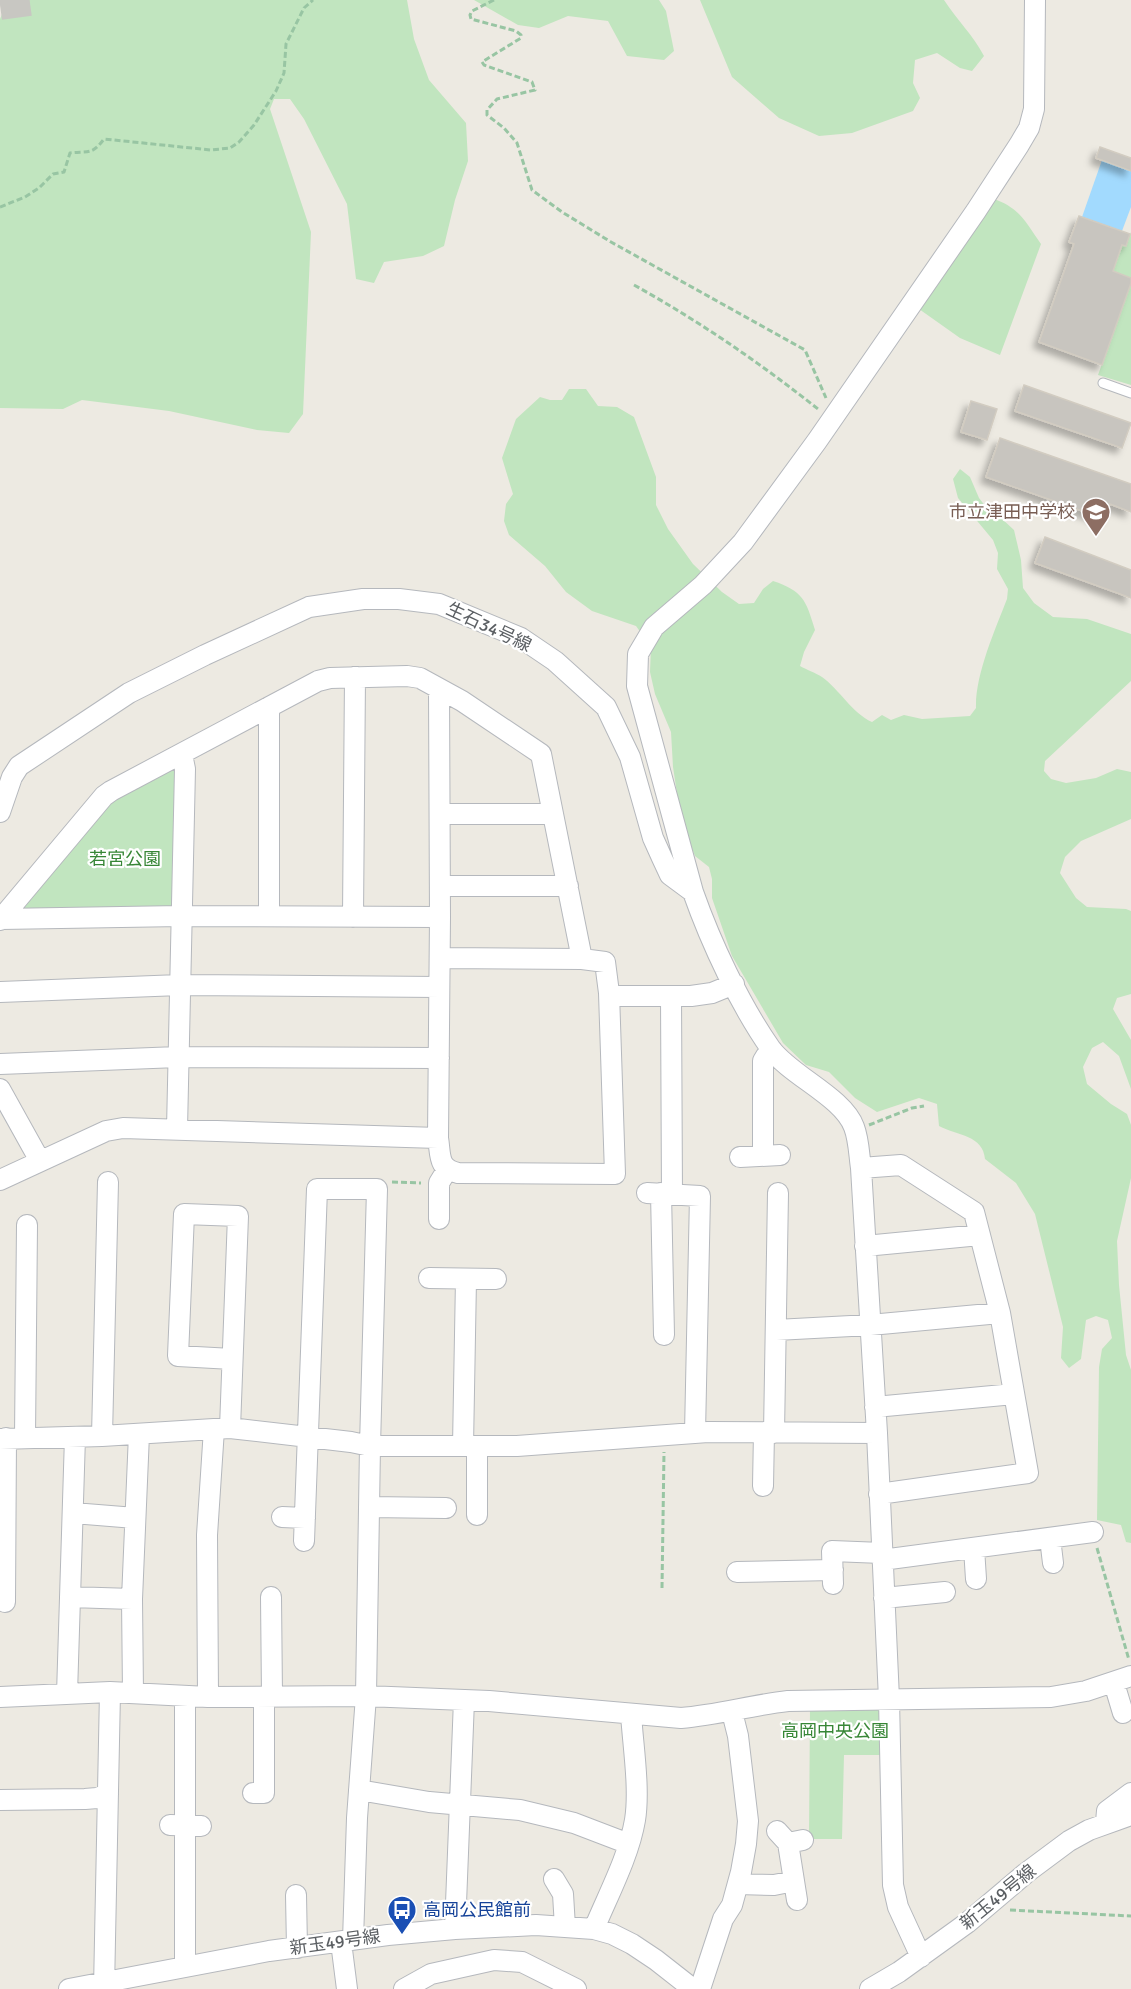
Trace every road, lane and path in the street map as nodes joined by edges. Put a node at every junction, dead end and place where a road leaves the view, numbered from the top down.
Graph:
1 (313, 0) edge
2 (494, 0) edge
3 (1035, 0) edge
4 (0, 207) edge
5 (634, 285) dead end
6 (1103, 383) dead end
7 (1131, 393) edge
8 (833, 418) junction
9 (355, 677) junction
10 (440, 689) junction
11 (269, 707) junction
12 (182, 754) junction
13 (0, 812) edge
14 (440, 814) junction
15 (553, 814) junction
16 (440, 886) junction
17 (568, 886) junction
18 (693, 892) junction
19 (181, 916) junction
20 (269, 916) junction
21 (353, 917) junction
22 (440, 917) junction
23 (1, 919) edge
24 (440, 958) junction
25 (582, 959) junction
26 (734, 984) junction
27 (180, 986) junction
28 (440, 987) junction
29 (0, 992) edge
30 (609, 993) junction
31 (671, 996) junction
32 (772, 1050) junction
33 (178, 1057) junction
34 (439, 1058) junction
35 (0, 1064) edge
36 (0, 1089) edge
37 (924, 1106) dead end
38 (854, 1126) junction
39 (177, 1129) junction
40 (438, 1137) junction
41 (740, 1157) dead end
42 (40, 1161) junction
43 (861, 1168) junction
44 (443, 1177) junction
45 (0, 1180) edge
46 (108, 1182) dead end
47 (377, 1189) junction
48 (778, 1193) dead end
49 (660, 1194) junction
50 (439, 1219) dead end
51 (27, 1225) dead end
52 (980, 1235) junction
53 (866, 1245) junction
54 (429, 1278) dead end
55 (466, 1279) junction
56 (496, 1280) dead end
57 (1000, 1313) junction
58 (870, 1325) junction
59 (776, 1330) junction
60 (664, 1335) dead end
61 (232, 1359) junction
62 (1014, 1394) junction
63 (875, 1407) junction
64 (222, 1428) junction
65 (769, 1432) junction
66 (694, 1433) junction
67 (877, 1433) junction
68 (139, 1434) junction
69 (102, 1436) junction
70 (664, 1436) junction
71 (75, 1437) junction
72 (307, 1437) junction
73 (10, 1438) edge
74 (370, 1446) junction
75 (470, 1446) junction
76 (763, 1486) dead end
77 (879, 1494) junction
78 (369, 1507) junction
79 (446, 1508) dead end
80 (73, 1513) junction
81 (477, 1515) dead end
82 (282, 1517) dead end
83 (135, 1518) junction
84 (305, 1518) junction
85 (1093, 1532) joint
86 (1050, 1538) junction
87 (304, 1541) dead end
88 (974, 1548) junction
89 (882, 1557) junction
90 (1053, 1563) dead end
91 (745, 1577) dead end
92 (976, 1579) dead end
93 (662, 1588) dead end
94 (945, 1592) dead end
95 (70, 1597) junction
96 (271, 1597) dead end
97 (884, 1598) junction
98 (132, 1599) junction
99 (4, 1602) dead end
100 (1131, 1667) edge
101 (1122, 1679) edge
102 (110, 1692) junction
103 (67, 1694) junction
104 (133, 1694) junction
105 (185, 1696) junction
106 (268, 1696) junction
107 (366, 1696) junction
108 (0, 1697) edge
109 (208, 1697) junction
110 (889, 1699) junction
111 (464, 1700) junction
112 (732, 1712) junction
113 (1124, 1713) dead end
114 (631, 1714) junction
115 (359, 1790) junction
116 (253, 1793) dead end
117 (1131, 1793) edge
118 (108, 1794) junction
119 (5, 1795) edge
120 (460, 1804) junction
121 (1131, 1815) edge
122 (1106, 1822) junction
123 (790, 1838) dead end
124 (629, 1844) junction
125 (554, 1879) dead end
126 (738, 1884) junction
127 (296, 1895) dead end
128 (985, 1909) junction
129 (1131, 1916) edge
130 (565, 1927) junction
131 (455, 1929) junction
132 (594, 1929) junction
133 (347, 1941) junction
134 (297, 1948) junction
135 (921, 1957) junction
136 (184, 1966) junction
137 (902, 1981) edge
138 (104, 1986) edge
139 (412, 1987) edge
140 (69, 1989) edge
141 (347, 1989) edge
142 (576, 1989) edge
143 (693, 1989) edge
144 (700, 1989) edge
145 (870, 1989) edge

1 - 4 path
2 - 8 path
3 - 8 street
5 - 8 path
6 - 7 lane
8 - 18 street
9 - 10 street
9 - 11 street
9 - 21 street
10 - 14 street
10 - 15 street
11 - 12 street
11 - 20 street
12 - 19 street
12 - 23 street
13 - 18 street, 生石34号線
14 - 15 street
14 - 16 street
15 - 17 street
16 - 17 street
16 - 22 street
17 - 25 street
18 - 26 street
19 - 20 street
19 - 23 street
19 - 27 street
20 - 21 street
21 - 22 street
22 - 24 street
24 - 25 street
24 - 28 street
25 - 30 street
26 - 31 street
26 - 32 street
27 - 28 street
27 - 29 street
27 - 33 street
28 - 34 street
30 - 31 street
30 - 44 street
31 - 49 street
32 - 38 street
32 - 41 street
33 - 34 street
33 - 35 street
33 - 39 street
34 - 40 street
36 - 42 street
37 - 38 path
38 - 43 street
39 - 40 street
39 - 42 street
40 - 44 street
42 - 45 street
43 - 52 street
43 - 53 street
44 - 47 path
44 - 50 street
46 - 69 street
47 - 72 street
47 - 74 street
48 - 59 street
49 - 60 street
49 - 66 street
51 - 73 street
52 - 53 street
52 - 57 street
53 - 58 street
54 - 55 street
55 - 56 street
55 - 75 street
57 - 58 street
57 - 62 street
58 - 59 street
58 - 63 street
59 - 65 street
61 - 61 street
61 - 64 street
62 - 63 street
62 - 77 street
63 - 67 street
64 - 68 street
64 - 72 street
64 - 109 street
65 - 66 street
65 - 67 street
65 - 76 street
66 - 70 street
67 - 77 street
68 - 69 street
68 - 83 street
69 - 71 street
70 - 75 street
70 - 93 path
71 - 73 street
71 - 80 street
72 - 74 street
72 - 84 street
73 - 99 street
74 - 75 street
74 - 78 street
75 - 81 street
77 - 89 street
78 - 79 street
78 - 107 street
80 - 83 street
80 - 95 street
82 - 84 street
83 - 98 street
84 - 87 street
85 - 86 street
85 - 100 path
86 - 88 street
86 - 90 street
88 - 89 street
88 - 92 street
89 - 91 street
89 - 97 street
94 - 97 street
95 - 98 street
95 - 103 street
96 - 106 street
97 - 110 street
98 - 104 street
101 - 110 street
101 - 113 street
102 - 103 street
102 - 104 street
102 - 118 street
103 - 108 street
104 - 105 street
105 - 109 street
105 - 136 street
106 - 107 street
106 - 109 street
106 - 116 street
107 - 111 street
107 - 115 street
110 - 112 street
110 - 135 street
111 - 114 street
111 - 120 street
112 - 114 street
112 - 126 street
114 - 124 street
115 - 120 street
115 - 133 street
117 - 122 street
118 - 119 street
118 - 138 street
120 - 124 street
120 - 131 street
121 - 122 street, 新玉49号線
122 - 128 street, 新玉49号線
123 - 126 street
124 - 132 street
125 - 130 street
126 - 144 street
127 - 134 street
128 - 129 path
128 - 135 street, 新玉49号線
130 - 131 street, 新玉49号線
130 - 132 street, 新玉49号線
131 - 133 street, 新玉49号線
132 - 143 street, 新玉49号線
133 - 134 street, 新玉49号線
133 - 141 street
134 - 136 street, 新玉49号線
135 - 137 street, 新玉49号線
136 - 138 street, 新玉49号線
137 - 145 street, 新玉49号線
138 - 140 street, 新玉49号線
139 - 142 street

